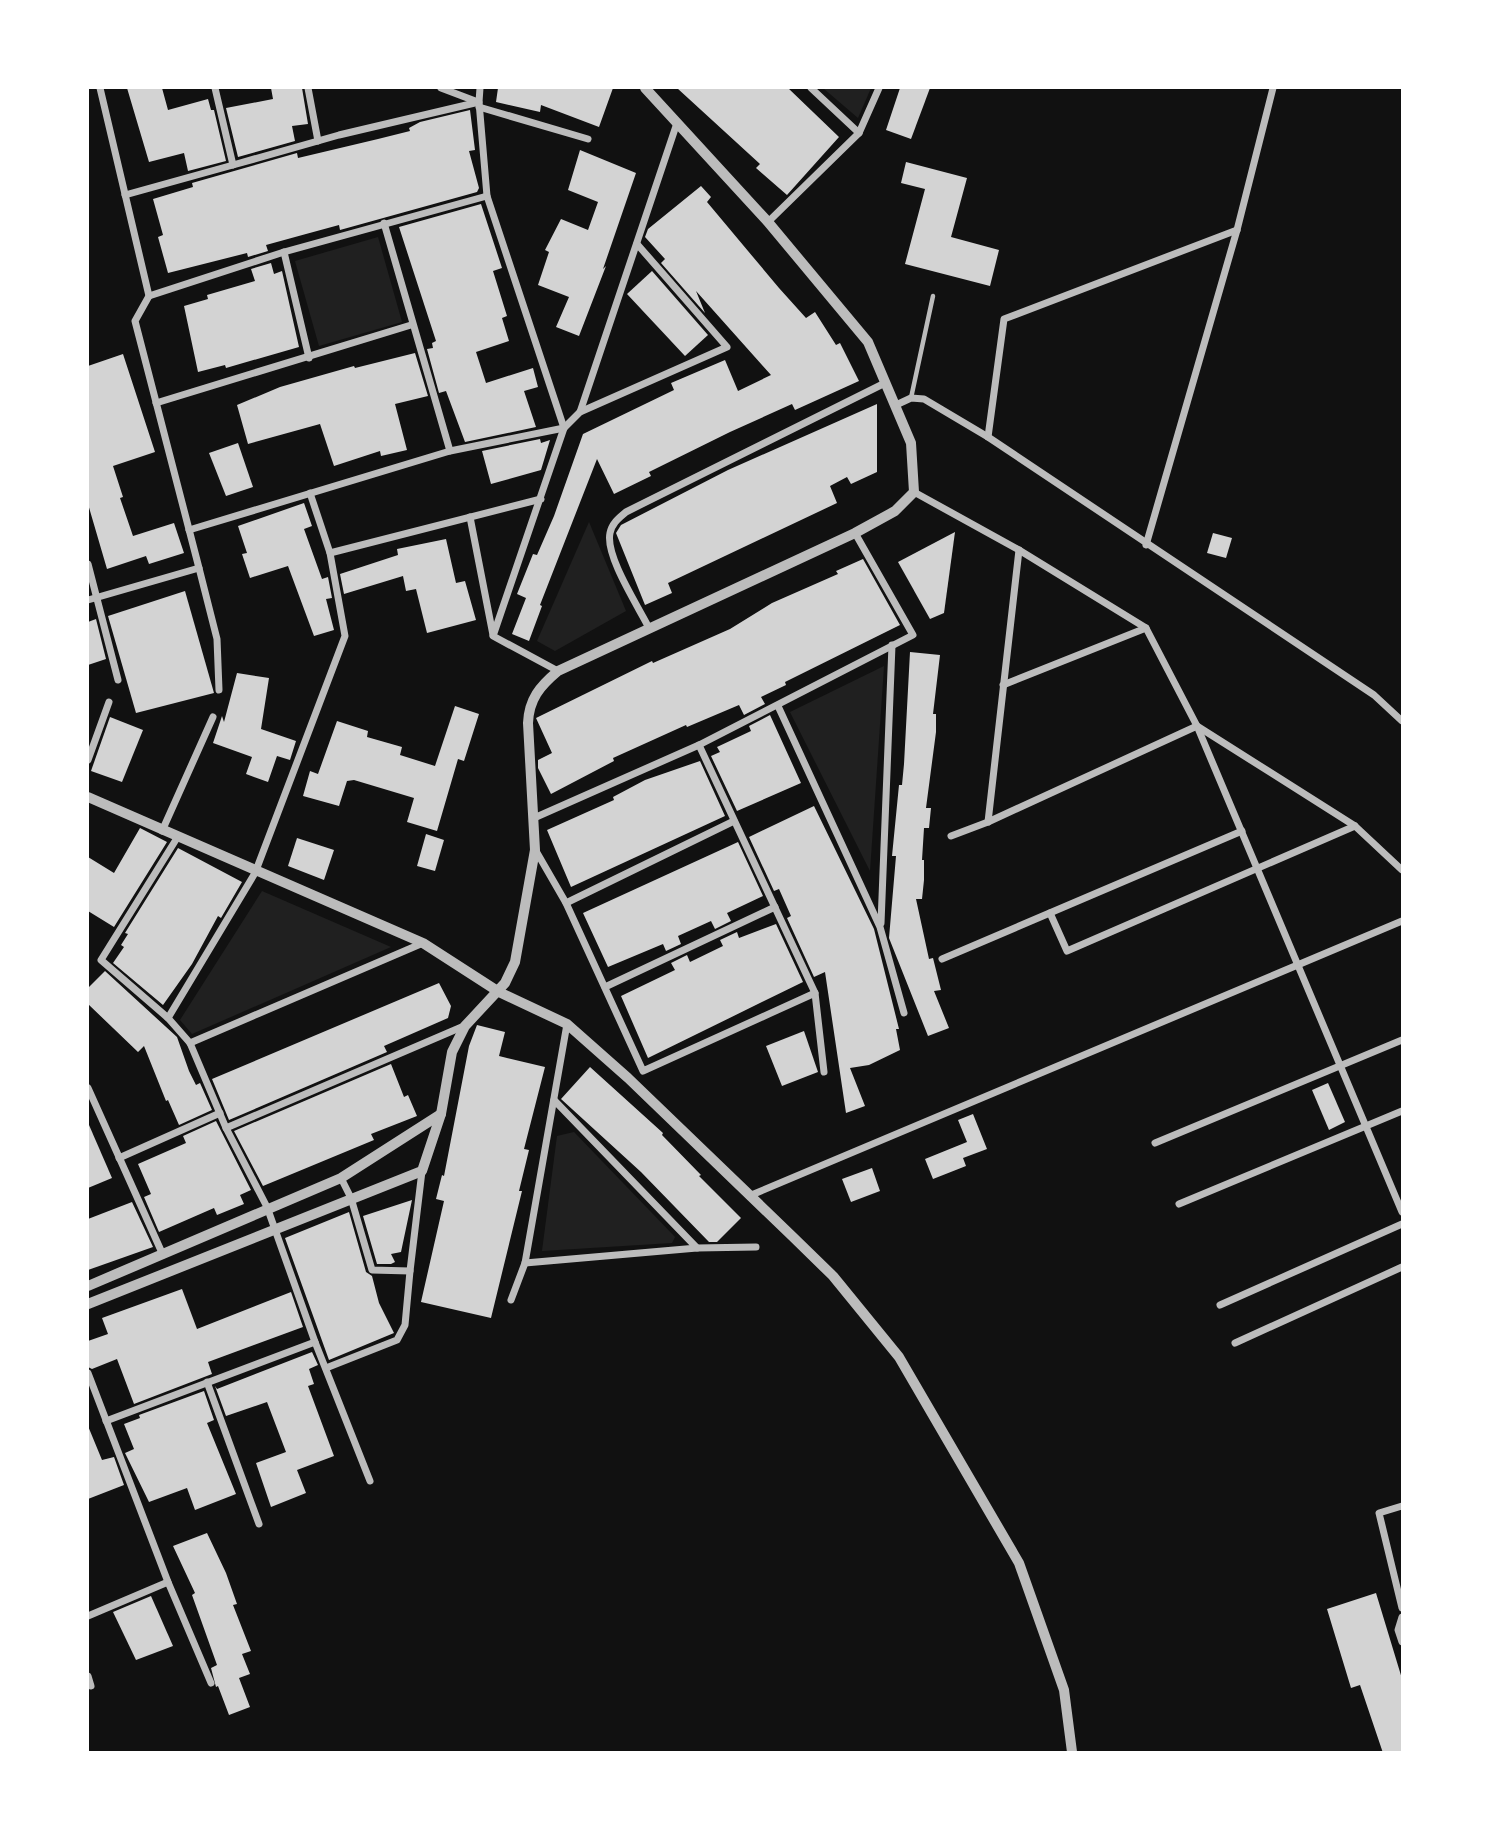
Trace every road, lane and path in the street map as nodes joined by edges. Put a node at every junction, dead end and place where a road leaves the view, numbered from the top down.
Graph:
1 (100, 88) edge
2 (215, 88) edge
3 (307, 88) edge
4 (441, 88) edge
5 (480, 88) edge
6 (645, 88) edge
7 (811, 88) edge
8 (879, 88) edge
9 (1273, 88) edge
10 (479, 105) junction
11 (677, 123) junction
12 (859, 133) junction
13 (588, 139) dead end
14 (318, 141) junction
15 (233, 165) junction
16 (125, 195) junction
17 (487, 196) junction
18 (768, 222) junction
19 (384, 223) junction
20 (1237, 230) junction
21 (636, 244) junction
22 (284, 252) junction
23 (149, 296) junction
24 (933, 296) dead end
25 (411, 326) junction
26 (309, 358) junction
27 (883, 384) junction
28 (911, 398) junction
29 (156, 403) junction
30 (896, 405) junction
31 (580, 412) junction
32 (564, 429) junction
33 (988, 437) junction
34 (450, 451) junction
35 (914, 492) junction
36 (310, 493) junction
37 (541, 499) junction
38 (470, 517) junction
39 (189, 530) junction
40 (855, 533) junction
41 (1146, 545) junction
42 (1019, 550) junction
43 (330, 553) junction
44 (88, 564) edge
45 (199, 568) junction
46 (98, 597) junction
47 (88, 600) edge
48 (649, 628) junction
49 (1146, 628) junction
50 (493, 636) junction
51 (892, 645) junction
52 (558, 670) junction
53 (118, 680) dead end
54 (1003, 685) junction
55 (219, 690) dead end
56 (109, 702) dead end
57 (778, 706) junction
58 (213, 717) dead end
59 (1402, 721) edge
60 (1197, 726) junction
61 (699, 745) junction
62 (88, 760) edge
63 (88, 799) edge
64 (534, 818) junction
65 (734, 821) junction
66 (988, 822) junction
67 (1355, 826) junction
68 (1242, 831) junction
69 (162, 832) junction
70 (951, 836) dead end
71 (177, 838) junction
72 (535, 850) junction
73 (1257, 869) junction
74 (1402, 870) edge
75 (255, 873) junction
76 (566, 903) junction
77 (775, 907) junction
78 (1050, 913) junction
79 (1402, 921) edge
80 (880, 927) junction
81 (423, 943) junction
82 (942, 959) dead end
83 (1300, 966) junction
84 (605, 987) junction
85 (499, 992) junction
86 (815, 993) junction
87 (904, 1013) dead end
88 (168, 1018) junction
89 (567, 1024) junction
90 (465, 1026) junction
91 (1402, 1040) edge
92 (190, 1043) junction
93 (1342, 1065) junction
94 (643, 1071) junction
95 (824, 1072) dead end
96 (628, 1078) junction
97 (88, 1088) edge
98 (554, 1100) junction
99 (1402, 1111) edge
100 (220, 1113) junction
101 (441, 1114) junction
102 (1367, 1126) junction
103 (226, 1128) junction
104 (1155, 1143) dead end
105 (119, 1158) junction
106 (422, 1171) junction
107 (341, 1178) junction
108 (749, 1196) junction
109 (351, 1198) junction
110 (1179, 1204) dead end
111 (267, 1207) junction
112 (1402, 1212) edge
113 (1402, 1224) edge
114 (275, 1228) junction
115 (756, 1247) dead end
116 (697, 1248) junction
117 (163, 1255) junction
118 (525, 1263) junction
119 (1402, 1267) edge
120 (410, 1270) junction
121 (88, 1286) edge
122 (510, 1300) dead end
123 (88, 1304) edge
124 (1220, 1305) dead end
125 (315, 1342) junction
126 (1235, 1343) dead end
127 (326, 1368) junction
128 (88, 1373) edge
129 (207, 1382) junction
130 (106, 1421) junction
131 (370, 1480) dead end
132 (1402, 1506) edge
133 (259, 1524) dead end
134 (168, 1582) junction
135 (1402, 1608) edge
136 (88, 1616) edge
137 (1402, 1617) edge
138 (1402, 1642) edge
139 (88, 1676) edge
140 (211, 1683) dead end
141 (92, 1686) dead end
142 (1072, 1752) edge

1 - 16 street
2 - 15 street
3 - 14 street
4 - 10 street
5 - 10 street
6 - 11 street
7 - 12 street
8 - 12 street
9 - 20 street
10 - 13 street
10 - 14 street
10 - 17 street
11 - 18 street
11 - 21 street
12 - 18 street
14 - 15 street
15 - 16 street
16 - 23 street
17 - 19 street
17 - 32 street
18 - 27 street
19 - 22 street
19 - 25 street
20 - 33 street
20 - 41 street
21 - 31 street
21 - 31 street
22 - 23 street
22 - 26 street
23 - 29 street
24 - 28 lane
25 - 26 street
25 - 34 street
26 - 29 street
27 - 30 street
27 - 48 street
28 - 30 street
28 - 33 street
29 - 39 street
30 - 35 street
31 - 32 street
32 - 34 street
32 - 37 street
33 - 41 street
34 - 36 street
35 - 40 street
35 - 42 street
36 - 39 street
36 - 43 street
37 - 38 street
37 - 50 street
38 - 43 street
38 - 50 street
39 - 45 street
40 - 48 street
40 - 51 street
41 - 59 street
42 - 49 street
42 - 54 street
43 - 75 street
44 - 46 street
45 - 46 street
45 - 55 street
46 - 47 street
46 - 53 street
48 - 52 street
49 - 54 street
49 - 60 street
50 - 52 street
51 - 57 street
51 - 80 street
52 - 64 street
54 - 66 street
56 - 62 street
57 - 61 street
57 - 80 street
58 - 69 street
60 - 66 street
60 - 67 street
60 - 68 street
61 - 64 street
61 - 65 street
63 - 69 street
64 - 72 street
65 - 76 street
65 - 77 street
66 - 70 street
67 - 73 street
67 - 74 street
68 - 73 street
68 - 78 street
69 - 71 street
71 - 75 street
71 - 88 street
72 - 76 street
72 - 85 street
73 - 78 street
73 - 83 street
75 - 81 street
75 - 88 street
76 - 84 street
77 - 84 street
77 - 86 street
78 - 82 street
79 - 83 street
80 - 87 street
81 - 85 street
81 - 92 street
83 - 93 street
83 - 108 street
84 - 94 street
85 - 89 street
85 - 90 street
86 - 94 street
86 - 95 street
88 - 92 street
89 - 96 street
89 - 98 street
90 - 101 street
90 - 103 street
91 - 93 street
92 - 100 street
93 - 102 street
93 - 104 street
94 - 96 street
96 - 108 street
97 - 105 street
98 - 116 street
98 - 118 street
99 - 102 street
100 - 103 street
100 - 105 street
101 - 106 street
101 - 107 street
102 - 110 street
102 - 112 street
103 - 111 street
105 - 117 street
106 - 109 street
106 - 120 street
107 - 109 street
107 - 111 street
108 - 142 street
109 - 114 street
109 - 120 street
111 - 114 street
111 - 117 street
113 - 124 street
114 - 123 street
114 - 125 street
115 - 116 street
116 - 118 street
117 - 121 street
118 - 122 street
119 - 126 street
120 - 127 street
125 - 127 street
125 - 129 street
127 - 131 street
128 - 130 street
129 - 130 street
129 - 133 street
130 - 134 street
132 - 135 street
134 - 136 street
134 - 140 street
137 - 138 street
139 - 141 street

